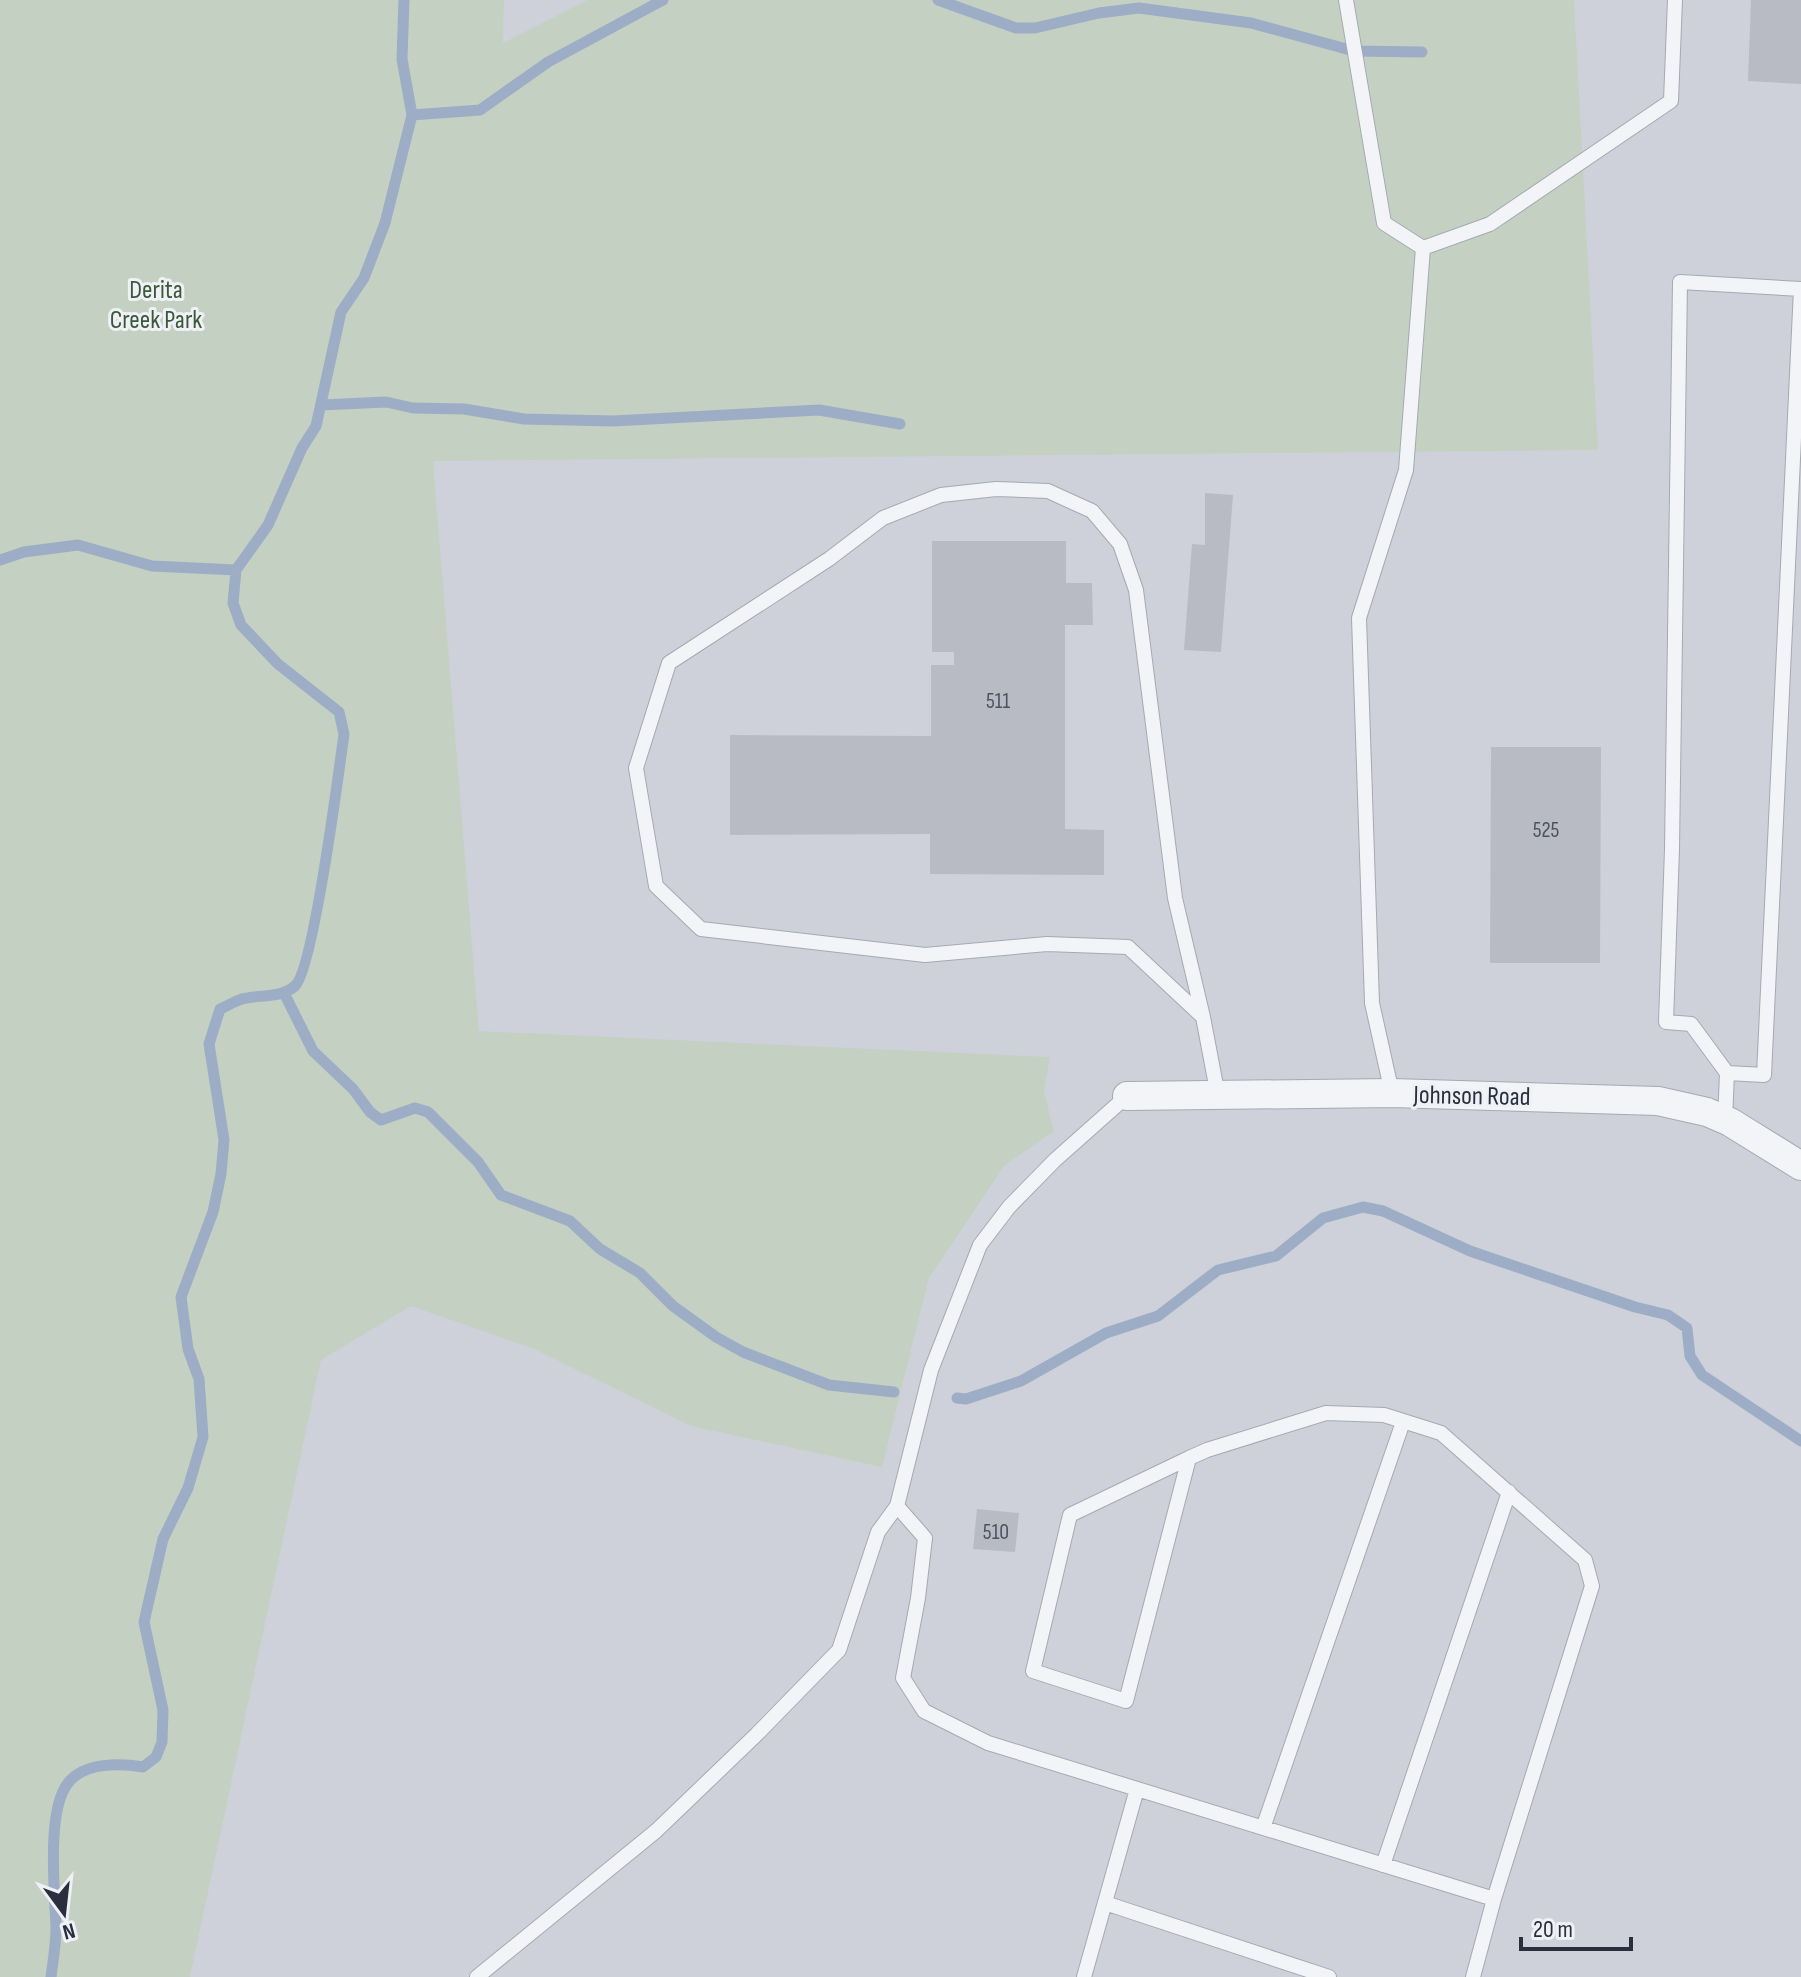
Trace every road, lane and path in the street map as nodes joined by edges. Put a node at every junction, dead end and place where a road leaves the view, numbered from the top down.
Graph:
1 (1346, 0) edge
2 (1675, 0) edge
3 (1423, 248) junction
4 (1203, 1017) junction
5 (1727, 1073) junction
6 (1392, 1093) junction
7 (1127, 1096) joint
8 (1218, 1097) junction
9 (1725, 1120) junction
10 (1801, 1166) edge
11 (1403, 1422) junction
12 (1189, 1458) junction
13 (1509, 1492) junction
14 (897, 1506) junction
15 (1137, 1789) junction
16 (1263, 1828) junction
17 (1383, 1865) junction
18 (1494, 1899) junction
19 (1105, 1903) junction
20 (477, 1977) edge
21 (1084, 1977) edge
22 (1329, 1977) edge
23 (1473, 1977) edge

1 - 3 lane
2 - 3 lane
3 - 6 lane
4 - 4 lane
4 - 8 lane
5 - 5 lane
5 - 9 lane
6 - 8 street, Johnson Road
6 - 9 street, Johnson Road
7 - 8 street, Johnson Road
7 - 14 lane
9 - 10 street, Johnson Road
11 - 12 lane
11 - 13 lane
11 - 16 lane
12 - 12 lane
13 - 17 lane
13 - 18 lane
14 - 15 lane
14 - 20 lane
15 - 16 lane
15 - 19 lane
16 - 17 lane
17 - 18 lane
18 - 23 lane
19 - 21 lane
19 - 22 lane

